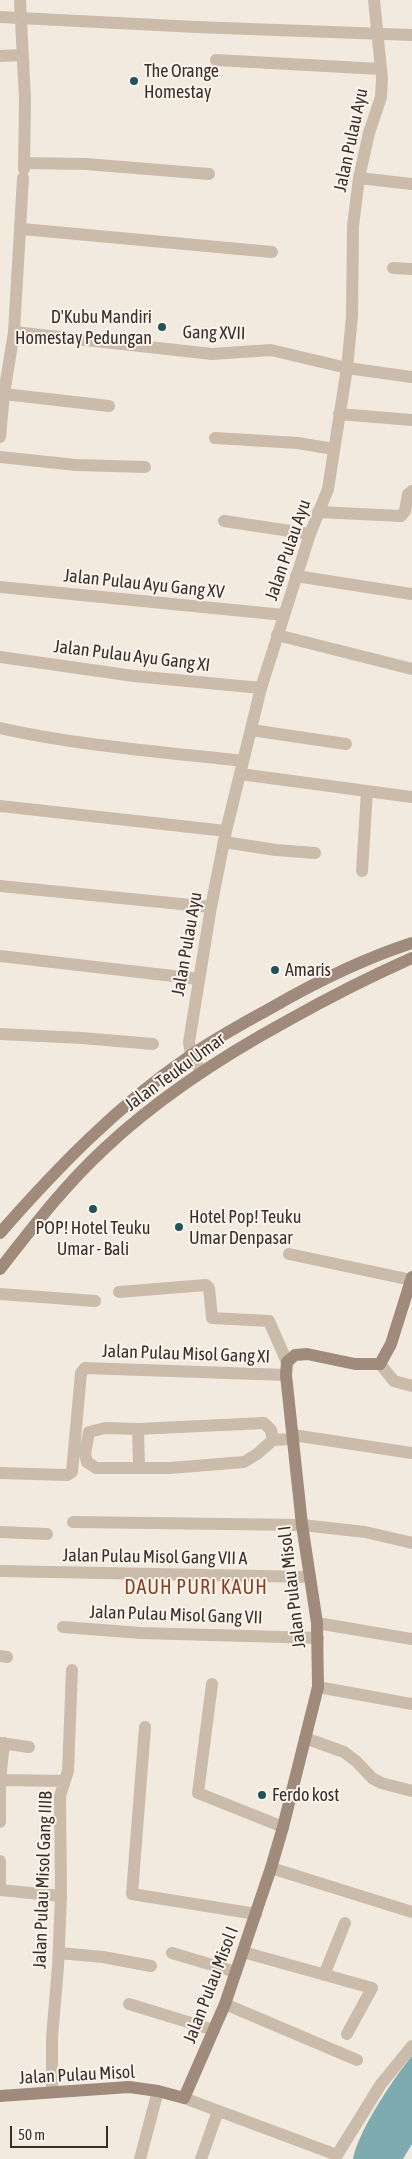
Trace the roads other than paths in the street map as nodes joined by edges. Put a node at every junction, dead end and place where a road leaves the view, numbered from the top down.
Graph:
1 (20, 0) edge
2 (374, 0) edge
3 (0, 17) edge
4 (21, 18) junction
5 (376, 32) junction
6 (412, 34) edge
7 (22, 55) junction
8 (0, 56) edge
9 (216, 60) dead end
10 (380, 69) junction
11 (24, 171) junction
12 (209, 174) dead end
13 (359, 178) junction
14 (412, 184) edge
15 (22, 229) junction
16 (272, 252) dead end
17 (393, 268) dead end
18 (412, 268) edge
19 (14, 332) junction
20 (4, 367) edge
21 (347, 368) junction
22 (412, 377) edge
23 (4, 394) junction
24 (109, 406) dead end
25 (338, 414) junction
26 (412, 420) edge
27 (0, 437) edge
28 (215, 438) dead end
29 (333, 449) junction
30 (0, 456) edge
31 (145, 467) dead end
32 (412, 491) edge
33 (318, 512) junction
34 (224, 521) dead end
35 (310, 534) junction
36 (296, 576) junction
37 (0, 587) edge
38 (412, 594) edge
39 (284, 615) junction
40 (277, 635) junction
41 (0, 657) edge
42 (412, 669) edge
43 (261, 688) junction
44 (0, 728) edge
45 (251, 730) junction
46 (346, 744) dead end
47 (243, 761) junction
48 (240, 774) junction
49 (367, 791) junction
50 (412, 796) edge
51 (0, 806) edge
52 (225, 837) junction
53 (315, 853) dead end
54 (362, 871) dead end
55 (0, 886) edge
56 (211, 907) junction
57 (412, 943) edge
58 (0, 956) edge
59 (412, 958) edge
60 (199, 978) junction
61 (0, 1034) edge
62 (153, 1044) dead end
63 (191, 1055) junction
64 (201, 1072) junction
65 (0, 1233) edge
66 (289, 1254) dead end
67 (0, 1269) edge
68 (411, 1278) edge
69 (119, 1292) dead end
70 (0, 1294) edge
71 (95, 1301) dead end
72 (287, 1362) junction
73 (380, 1364) junction
74 (286, 1375) junction
75 (412, 1386) edge
76 (138, 1429) junction
77 (294, 1437) junction
78 (273, 1440) junction
79 (412, 1453) edge
80 (139, 1467) junction
81 (0, 1473) edge
82 (73, 1522) dead end
83 (302, 1525) junction
84 (0, 1532) edge
85 (48, 1534) dead end
86 (412, 1543) edge
87 (0, 1571) edge
88 (310, 1577) junction
89 (317, 1622) junction
90 (63, 1627) dead end
91 (318, 1638) junction
92 (412, 1639) edge
93 (72, 1670) dead end
94 (212, 1684) dead end
95 (318, 1687) junction
96 (412, 1704) edge
97 (145, 1727) dead end
98 (305, 1738) junction
99 (2, 1743) edge
100 (29, 1747) dead end
101 (0, 1780) edge
102 (65, 1781) junction
103 (412, 1791) edge
104 (0, 1822) edge
105 (283, 1827) junction
106 (0, 1861) edge
107 (271, 1868) junction
108 (0, 1890) edge
109 (61, 1896) junction
110 (412, 1912) edge
111 (256, 1914) junction
112 (345, 1923) dead end
113 (242, 1952) junction
114 (59, 1953) junction
115 (172, 1953) dead end
116 (151, 1966) dead end
117 (236, 1972) junction
118 (324, 1975) junction
119 (129, 2004) dead end
120 (225, 2004) junction
121 (214, 2030) junction
122 (347, 2034) dead end
123 (412, 2046) edge
124 (357, 2060) dead end
125 (158, 2091) junction
126 (52, 2092) junction
127 (0, 2096) edge
128 (184, 2098) junction
129 (218, 2111) junction
130 (328, 2155) edge
131 (140, 2159) edge
132 (202, 2159) edge

1 - 4 street
2 - 5 street, Jalan Pulau Ayu
3 - 4 street
4 - 5 street
4 - 7 street
5 - 6 street
5 - 10 street, Jalan Pulau Ayu
7 - 8 street
7 - 11 street
9 - 10 street
10 - 13 street, Jalan Pulau Ayu
11 - 12 street
11 - 15 street
13 - 14 street
13 - 21 street, Jalan Pulau Ayu
15 - 16 street
15 - 19 street
17 - 18 street
19 - 20 street
19 - 21 street, Gang XVII
20 - 23 street
21 - 22 street, Gang XVII
21 - 25 street, Jalan Pulau Ayu
23 - 24 street
23 - 27 street
25 - 26 street
25 - 29 street, Jalan Pulau Ayu
28 - 29 street
29 - 33 street, Jalan Pulau Ayu
30 - 31 street
32 - 33 street
33 - 35 street, Jalan Pulau Ayu
34 - 35 street
35 - 36 street, Jalan Pulau Ayu
36 - 38 street
36 - 39 street, Jalan Pulau Ayu
37 - 39 street, Jalan Pulau Ayu Gang XV
39 - 40 street, Jalan Pulau Ayu
40 - 42 street
40 - 43 street, Jalan Pulau Ayu
41 - 43 street, Jalan Pulau Ayu Gang XI
43 - 45 street, Jalan Pulau Ayu
44 - 47 street
45 - 46 street
45 - 47 street, Jalan Pulau Ayu
47 - 48 street, Jalan Pulau Ayu
48 - 49 street
48 - 52 street, Jalan Pulau Ayu
49 - 50 street
49 - 54 street
51 - 52 street
52 - 53 street
52 - 56 street, Jalan Pulau Ayu
55 - 56 street
56 - 60 street, Jalan Pulau Ayu
57 - 63 street, Jalan Teuku Umar
58 - 60 street
59 - 64 street, Jalan Teuku Umar
60 - 63 street, Jalan Pulau Ayu
61 - 62 street
63 - 64 street
63 - 65 street, Jalan Teuku Umar
64 - 67 street, Jalan Teuku Umar
66 - 68 street
68 - 73 street
69 - 72 street
70 - 71 street
72 - 73 street
72 - 74 street, Jalan Pulau Misol I
73 - 75 street
74 - 77 street, Jalan Pulau Misol I
74 - 81 street, Jalan Pulau Misol Gang XI
76 - 78 street
76 - 80 street
76 - 80 street
77 - 78 street
77 - 79 street
77 - 83 street, Jalan Pulau Misol I
78 - 80 street
82 - 83 street
83 - 86 street
83 - 88 street, Jalan Pulau Misol I
84 - 85 street
87 - 88 street, Jalan Pulau Misol Gang VII A
88 - 89 street, Jalan Pulau Misol I
89 - 91 street, Jalan Pulau Misol I
89 - 92 street
90 - 91 street, Jalan Pulau Misol Gang VII
91 - 95 street, Jalan Pulau Misol I
93 - 102 street, Jalan Pulau Misol Gang IIIB
94 - 105 street
95 - 96 street
95 - 98 street, Jalan Pulau Misol I
97 - 111 street
98 - 103 street
98 - 105 street, Jalan Pulau Misol I
99 - 100 street
99 - 101 street
101 - 102 street
101 - 104 street
102 - 109 street, Jalan Pulau Misol Gang IIIB
105 - 107 street, Jalan Pulau Misol I
106 - 108 street
107 - 110 street
107 - 111 street, Jalan Pulau Misol I
108 - 109 street
109 - 114 street, Jalan Pulau Misol Gang IIIB
111 - 113 street, Jalan Pulau Misol I
112 - 118 street
113 - 117 street, Jalan Pulau Misol I
113 - 118 street
114 - 116 street
114 - 126 street, Jalan Pulau Misol Gang IIIB
115 - 117 street
117 - 120 street, Jalan Pulau Misol I
118 - 122 street
119 - 121 street
120 - 121 street, Jalan Pulau Misol I
120 - 124 street
121 - 128 street, Jalan Pulau Misol I
123 - 130 street
125 - 126 street, Jalan Pulau Misol
125 - 128 street, Jalan Pulau Misol
125 - 131 street
126 - 127 street, Jalan Pulau Misol
128 - 129 street
129 - 130 street
129 - 132 street

